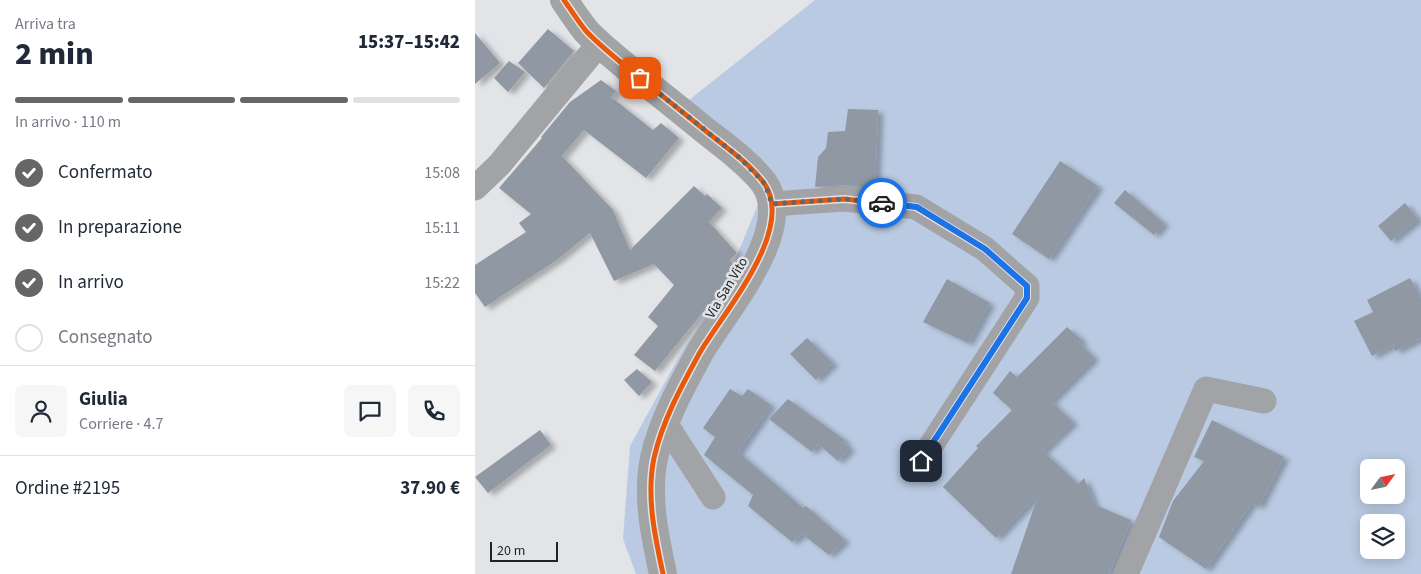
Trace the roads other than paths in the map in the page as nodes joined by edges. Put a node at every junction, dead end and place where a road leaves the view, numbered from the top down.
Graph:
1 (564, 0) edge
2 (599, 44) junction
3 (475, 188) edge
4 (772, 204) junction
5 (1264, 401) dead end
6 (665, 423) junction
7 (921, 461) dead end
8 (713, 497) dead end
9 (663, 574) edge
10 (1126, 574) edge

1 - 2 street, Via San Vito
2 - 3 street
2 - 4 street, Via San Vito
4 - 6 street, Via San Vito
4 - 7 street
5 - 10 street
6 - 8 street
6 - 9 street, Via San Vito

